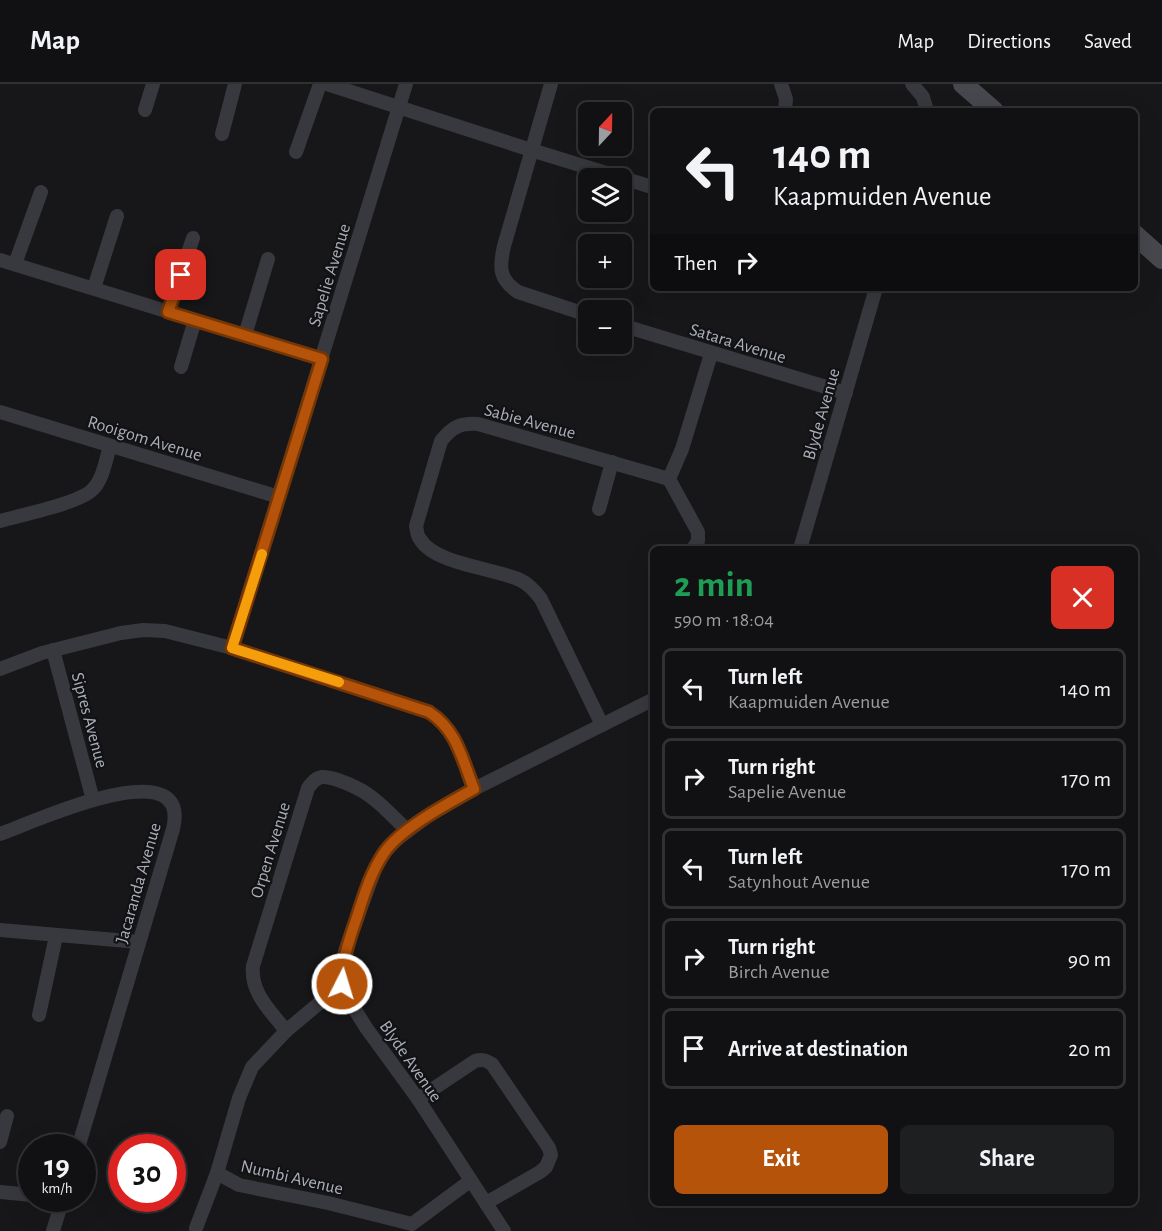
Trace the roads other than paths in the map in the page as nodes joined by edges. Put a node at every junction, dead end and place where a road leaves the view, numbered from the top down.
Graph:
1 (153, 84) edge
2 (235, 84) edge
3 (320, 84) edge
4 (327, 84) edge
5 (406, 84) edge
6 (551, 84) edge
7 (781, 84) edge
8 (912, 84) edge
9 (963, 84) edge
10 (399, 108) junction
11 (785, 108) edge
12 (926, 108) edge
13 (991, 108) edge
14 (145, 110) dead end
15 (222, 134) dead end
16 (531, 150) junction
17 (296, 152) dead end
18 (650, 186) edge
19 (40, 192) dead end
20 (117, 216) dead end
21 (193, 238) dead end
22 (1138, 238) edge
23 (268, 259) dead end
24 (1162, 259) edge
25 (0, 260) edge
26 (15, 264) junction
27 (93, 288) junction
28 (875, 291) edge
29 (168, 312) junction
30 (578, 312) edge
31 (195, 320) junction
32 (632, 329) edge
33 (245, 335) junction
34 (711, 354) junction
35 (322, 359) junction
36 (181, 367) dead end
37 (846, 393) junction
38 (0, 412) edge
39 (110, 446) junction
40 (612, 462) junction
41 (669, 478) junction
42 (279, 497) junction
43 (598, 509) dead end
44 (0, 521) edge
45 (695, 546) edge
46 (801, 546) edge
47 (232, 648) junction
48 (52, 650) junction
49 (0, 669) edge
50 (650, 701) edge
51 (602, 725) junction
52 (474, 789) junction
53 (93, 800) junction
54 (408, 831) junction
55 (0, 834) edge
56 (1, 934) edge
57 (56, 936) junction
58 (139, 942) junction
59 (342, 984) junction
60 (39, 1016) dead end
61 (286, 1031) junction
62 (418, 1099) junction
63 (7, 1116) dead end
64 (82, 1134) edge
65 (0, 1142) edge
66 (218, 1173) junction
67 (470, 1181) junction
68 (0, 1192) edge
69 (18, 1194) edge
70 (486, 1203) junction
71 (58, 1212) edge
72 (412, 1227) edge
73 (196, 1228) dead end
74 (52, 1231) edge
75 (504, 1231) edge

1 - 14 street
2 - 15 street
3 - 17 street
4 - 10 street
5 - 10 street, Sapelie Avenue
6 - 16 street
7 - 11 street
8 - 12 street
9 - 13 main road
10 - 16 street
10 - 35 street, Sapelie Avenue
16 - 18 street
16 - 30 street
19 - 26 street
20 - 27 street
21 - 29 street
22 - 24 main road
23 - 33 street
25 - 26 street
26 - 27 street
27 - 29 street
28 - 37 street, Blyde Avenue
29 - 31 street
31 - 33 street
31 - 36 street
32 - 34 street, Satara Avenue
33 - 35 street
34 - 37 street, Satara Avenue
34 - 41 street
35 - 42 street, Sapelie Avenue
37 - 46 street, Blyde Avenue
38 - 39 street, Rooigom Avenue
39 - 42 street, Rooigom Avenue
39 - 44 street
40 - 41 street, Sabie Avenue
40 - 43 street
40 - 51 street, Sabie Avenue
41 - 45 street
42 - 47 street, Sapelie Avenue
47 - 48 street
47 - 52 street
48 - 49 street
48 - 53 street, Sipres Avenue
50 - 51 street
51 - 52 street
52 - 54 street
53 - 55 street, Jacaranda Avenue
53 - 58 street, Jacaranda Avenue
54 - 59 street
54 - 61 street, Orpen Avenue
56 - 57 street
57 - 58 street
57 - 60 street
58 - 64 street, Jacaranda Avenue
59 - 61 street, Numbi Avenue
59 - 62 street, Blyde Avenue
61 - 66 street, Numbi Avenue
62 - 67 street, Blyde Avenue
62 - 70 street
63 - 65 street
66 - 72 street, Numbi Avenue
66 - 73 street
67 - 70 street, Blyde Avenue
67 - 72 street, Numbi Avenue
68 - 69 street
70 - 75 street, Blyde Avenue
71 - 74 street

